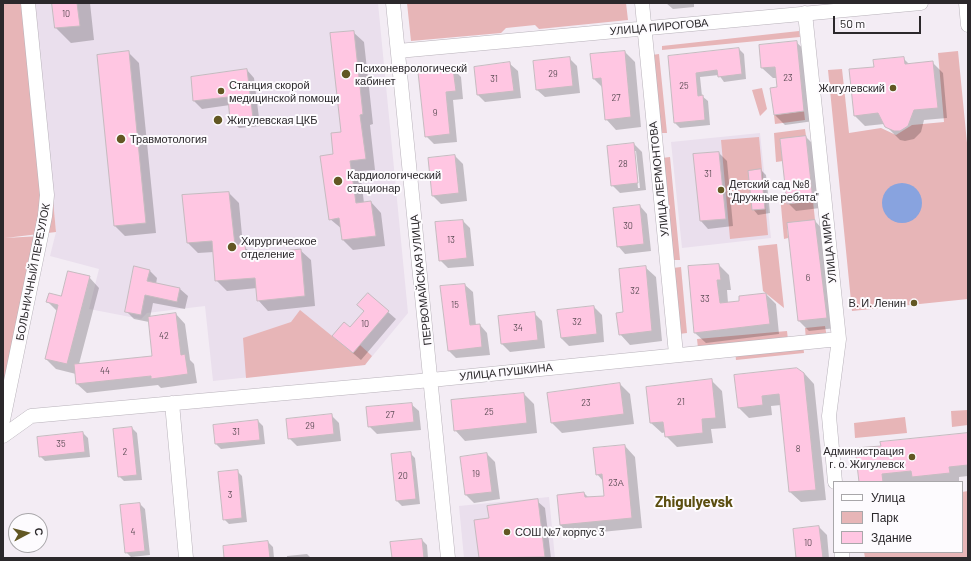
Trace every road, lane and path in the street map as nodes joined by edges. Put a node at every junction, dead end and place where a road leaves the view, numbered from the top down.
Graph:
1 (28, 3) edge
2 (393, 3) edge
3 (642, 3) edge
4 (921, 3) edge
5 (966, 3) edge
6 (892, 4) edge
7 (805, 14) junction
8 (968, 25) edge
9 (645, 29) junction
10 (398, 51) junction
11 (839, 339) junction
12 (676, 354) junction
13 (431, 380) junction
14 (172, 403) junction
15 (3, 420) edge
16 (3, 436) edge
17 (835, 481) edge
18 (186, 558) edge
19 (448, 558) edge

1 - 15 street, БОЛЬНИЧНЫЙ ПЕРЕУЛОК
2 - 10 street, ПЕРВОМАЙСКАЯ УЛИЦА
3 - 9 street, УЛИЦА ЛЕРМОНТОВА
4 - 6 street, УЛИЦА ПИРОГОВА
5 - 8 street
6 - 7 street, УЛИЦА ПИРОГОВА
7 - 9 street, УЛИЦА ПИРОГОВА
7 - 11 street, УЛИЦА МИРА
9 - 10 street, УЛИЦА ПИРОГОВА
9 - 12 street, УЛИЦА ЛЕРМОНТОВА
10 - 13 street, ПЕРВОМАЙСКАЯ УЛИЦА
11 - 12 street, УЛИЦА ПУШКИНА
11 - 17 street, УЛИЦА МИРА
12 - 13 street, УЛИЦА ПУШКИНА
13 - 14 street, УЛИЦА ПУШКИНА
13 - 19 street, ПЕРВОМАЙСКАЯ УЛИЦА
14 - 16 street, УЛИЦА ПУШКИНА
14 - 18 street

